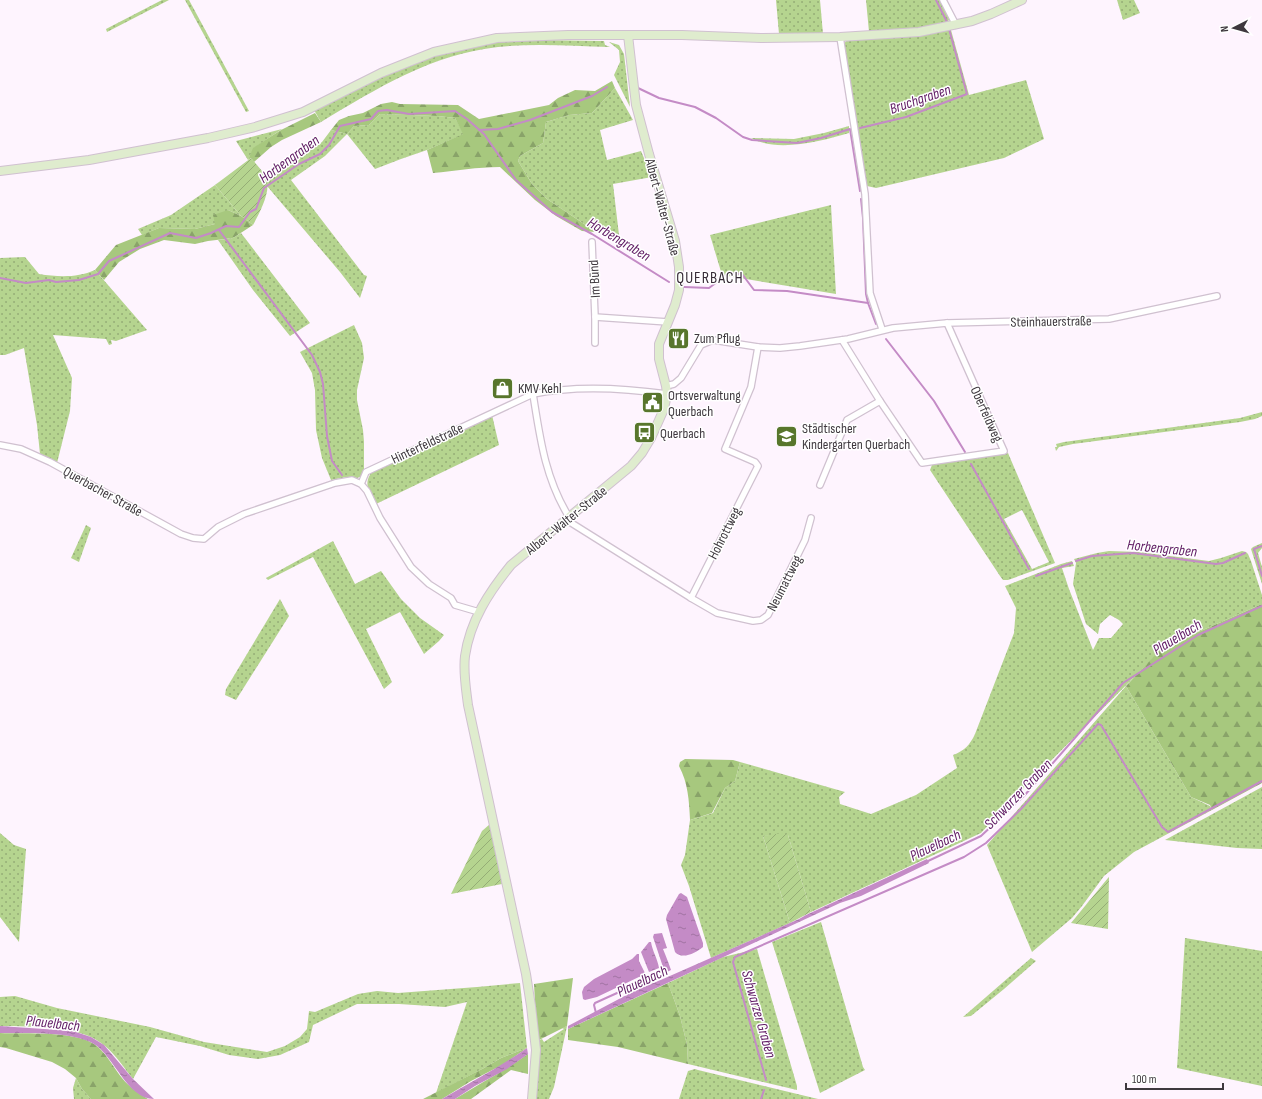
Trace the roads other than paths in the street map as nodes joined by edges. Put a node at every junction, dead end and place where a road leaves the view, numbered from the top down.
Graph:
1 (943, 0) edge
2 (1022, 0) edge
3 (956, 25) junction
4 (628, 35) junction
5 (840, 37) junction
6 (0, 171) edge
7 (592, 242) dead end
8 (1217, 296) dead end
9 (595, 317) junction
10 (668, 322) junction
11 (947, 323) junction
12 (882, 330) junction
13 (842, 340) junction
14 (595, 343) dead end
15 (758, 347) junction
16 (666, 390) junction
17 (534, 394) junction
18 (880, 401) junction
19 (0, 445) edge
20 (361, 484) junction
21 (820, 485) dead end
22 (567, 518) junction
23 (811, 518) dead end
24 (691, 598) junction
25 (479, 612) junction
26 (532, 1099) edge

1 - 3 street
2 - 3 street
3 - 5 street
4 - 5 street
4 - 6 street
4 - 10 street, Albert-Walter-Straße
5 - 12 street
7 - 9 street, Im Bünd
8 - 11 street, Steinhauerstraße
9 - 10 street, Im Bünd
9 - 14 street, Im Bünd
10 - 16 street, Albert-Walter-Straße
11 - 12 street, Steinhauerstraße
11 - 18 street, Oberfeldweg
12 - 13 street, Steinhauerstraße
13 - 15 street, Steinhauerstraße
13 - 18 street
15 - 16 street, Steinhauerstraße
15 - 24 street, Hohrottweg
16 - 17 street, Hinterfeldstraße
16 - 22 street, Albert-Walter-Straße
17 - 20 street, Hinterfeldstraße
17 - 22 street
18 - 21 street
19 - 20 street, Querbacher Straße
20 - 25 street
22 - 24 street
22 - 25 street, Albert-Walter-Straße
23 - 24 street, Neumattweg
25 - 26 street, Albert-Walter-Straße

